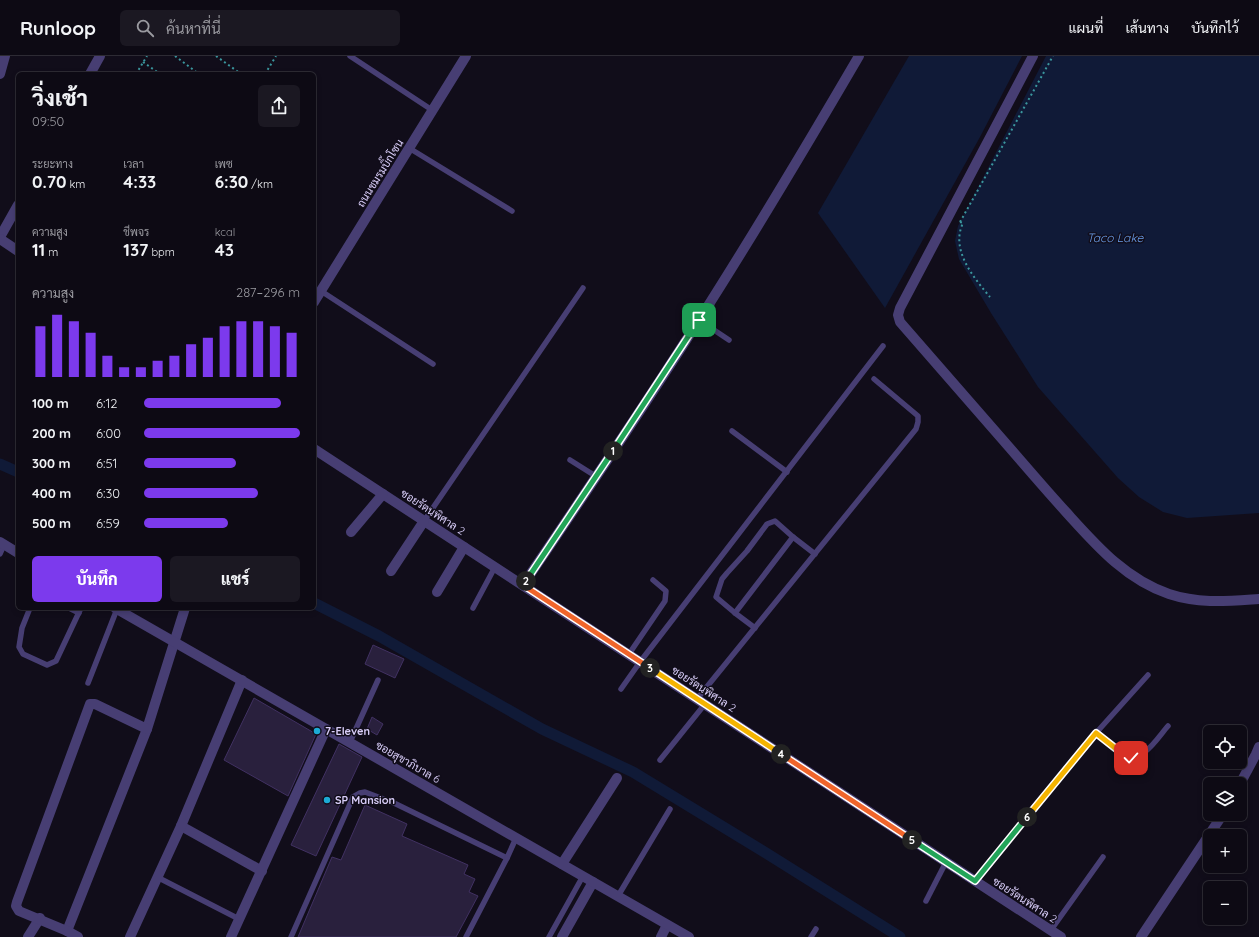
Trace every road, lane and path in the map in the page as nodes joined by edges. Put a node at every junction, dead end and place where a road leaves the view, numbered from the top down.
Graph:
1 (100, 56) edge
2 (147, 56) edge
3 (175, 56) edge
4 (216, 56) edge
5 (276, 56) edge
6 (350, 56) edge
7 (466, 56) edge
8 (859, 56) edge
9 (1033, 56) edge
10 (1053, 56) edge
11 (5, 58) edge
12 (143, 62) junction
13 (91, 72) edge
14 (137, 72) edge
15 (157, 72) edge
16 (196, 72) edge
17 (238, 72) edge
18 (266, 72) edge
19 (0, 74) edge
20 (432, 110) junction
21 (409, 148) junction
22 (16, 209) edge
23 (512, 211) dead end
24 (0, 238) edge
25 (16, 250) edge
26 (583, 288) dead end
27 (321, 291) junction
28 (990, 297) dead end
29 (316, 299) edge
30 (699, 320) junction
31 (729, 340) dead end
32 (883, 346) dead end
33 (433, 364) dead end
34 (874, 378) dead end
35 (732, 431) dead end
36 (316, 450) edge
37 (570, 460) dead end
38 (787, 472) junction
39 (597, 476) junction
40 (383, 494) junction
41 (424, 521) junction
42 (351, 532) dead end
43 (793, 537) junction
44 (1, 547) edge
45 (464, 547) junction
46 (16, 552) edge
47 (815, 554) junction
48 (495, 567) junction
49 (391, 571) dead end
50 (653, 580) dead end
51 (523, 585) junction
52 (437, 592) dead end
53 (1259, 599) edge
54 (473, 608) dead end
55 (29, 610) edge
56 (80, 610) edge
57 (115, 610) edge
58 (120, 610) edge
59 (184, 610) edge
60 (735, 613) junction
61 (755, 628) junction
62 (174, 641) junction
63 (628, 654) junction
64 (640, 662) junction
65 (1148, 675) dead end
66 (242, 680) junction
67 (378, 680) dead end
68 (88, 683) dead end
69 (621, 690) dead end
70 (701, 702) junction
71 (1168, 726) dead end
72 (146, 729) junction
73 (326, 729) junction
74 (1096, 733) junction
75 (350, 742) junction
76 (1259, 747) edge
77 (660, 760) dead end
78 (1244, 777) edge
79 (617, 778) dead end
80 (670, 809) dead end
81 (1218, 821) edge
82 (181, 826) junction
83 (516, 838) junction
84 (1103, 857) dead end
85 (507, 858) junction
86 (946, 862) junction
87 (562, 864) junction
88 (262, 871) junction
89 (583, 876) junction
90 (158, 877) junction
91 (975, 881) junction
92 (594, 882) junction
93 (618, 896) junction
94 (926, 902) dead end
95 (40, 918) junction
96 (239, 919) junction
97 (667, 925) junction
98 (816, 929) dead end
99 (1051, 930) junction
100 (68, 931) junction
101 (28, 937) edge
102 (78, 937) edge
103 (130, 937) edge
104 (231, 937) edge
105 (291, 937) edge
106 (466, 937) edge
107 (549, 937) edge
108 (562, 937) edge
109 (661, 937) edge
110 (689, 937) edge
111 (811, 937) edge
112 (1061, 937) edge
113 (1141, 937) edge

1 - 13 street
2 - 12 path
3 - 16 path
4 - 17 path
5 - 18 path
6 - 20 lane
7 - 20 street, ถนนชมรมบิ๊กโซน
8 - 30 street
9 - 53 street
10 - 28 path
11 - 19 street
12 - 14 path
12 - 15 path
20 - 21 street, ถนนชมรมบิ๊กโซน
21 - 23 lane
21 - 27 street, ถนนชมรมบิ๊กโซน
22 - 24 street
24 - 25 street
26 - 41 lane
27 - 29 street, ถนนชมรมบิ๊กโซน
27 - 33 lane
30 - 31 lane
30 - 39 street
32 - 38 lane
34 - 47 lane
35 - 38 lane
36 - 40 street, ซอยรัตนพิศาล 2
37 - 39 lane
38 - 64 lane
39 - 51 street
40 - 41 street, ซอยรัตนพิศาล 2
40 - 42 street
41 - 45 street, ซอยรัตนพิศาล 2
41 - 49 street
43 - 47 lane
43 - 60 lane
43 - 60 lane
44 - 46 street
45 - 48 street, ซอยรัตนพิศาล 2
45 - 52 street
47 - 61 lane
48 - 51 street, ซอยรัตนพิศาล 2
48 - 54 lane
50 - 63 lane
51 - 63 street, ซอยรัตนพิศาล 2
55 - 56 lane
57 - 68 lane
58 - 62 street, ซอยสุขาภิบาล 6
59 - 62 street
60 - 61 lane
61 - 70 lane
62 - 66 street, ซอยสุขาภิบาล 6
62 - 72 street
63 - 64 street, ซอยรัตนพิศาล 2
64 - 69 lane
64 - 70 street, ซอยรัตนพิศาล 2
65 - 74 lane
66 - 73 street, ซอยสุขาภิบาล 6
66 - 82 street
67 - 75 lane
70 - 77 lane
70 - 86 street, ซอยรัตนพิศาล 2
71 - 74 lane
72 - 95 street
72 - 100 street
73 - 75 street, ซอยสุขาภิบาล 6
73 - 88 street
74 - 91 lane
75 - 83 street, ซอยสุขาภิบาล 6
76 - 78 street
79 - 87 street
80 - 93 lane
81 - 113 street
82 - 88 street
82 - 90 street
83 - 85 lane
83 - 87 street, ซอยสุขาภิบาล 6
84 - 99 lane
85 - 105 lane
85 - 106 lane
86 - 91 street, ซอยรัตนพิศาล 2
86 - 94 lane
87 - 89 street, ซอยสุขาภิบาล 6
88 - 96 street
89 - 92 street, ซอยสุขาภิบาล 6
89 - 107 lane
90 - 96 lane
90 - 103 street
91 - 99 street, ซอยรัตนพิศาล 2
92 - 93 street, ซอยสุขาภิบาล 6
92 - 108 street
93 - 97 street, ซอยสุขาภิบาล 6
95 - 100 street
95 - 101 street
96 - 104 street
97 - 109 street
97 - 110 street, ซอยสุขาภิบาล 6
98 - 111 lane
99 - 112 street, ซอยรัตนพิศาล 2
100 - 102 street

